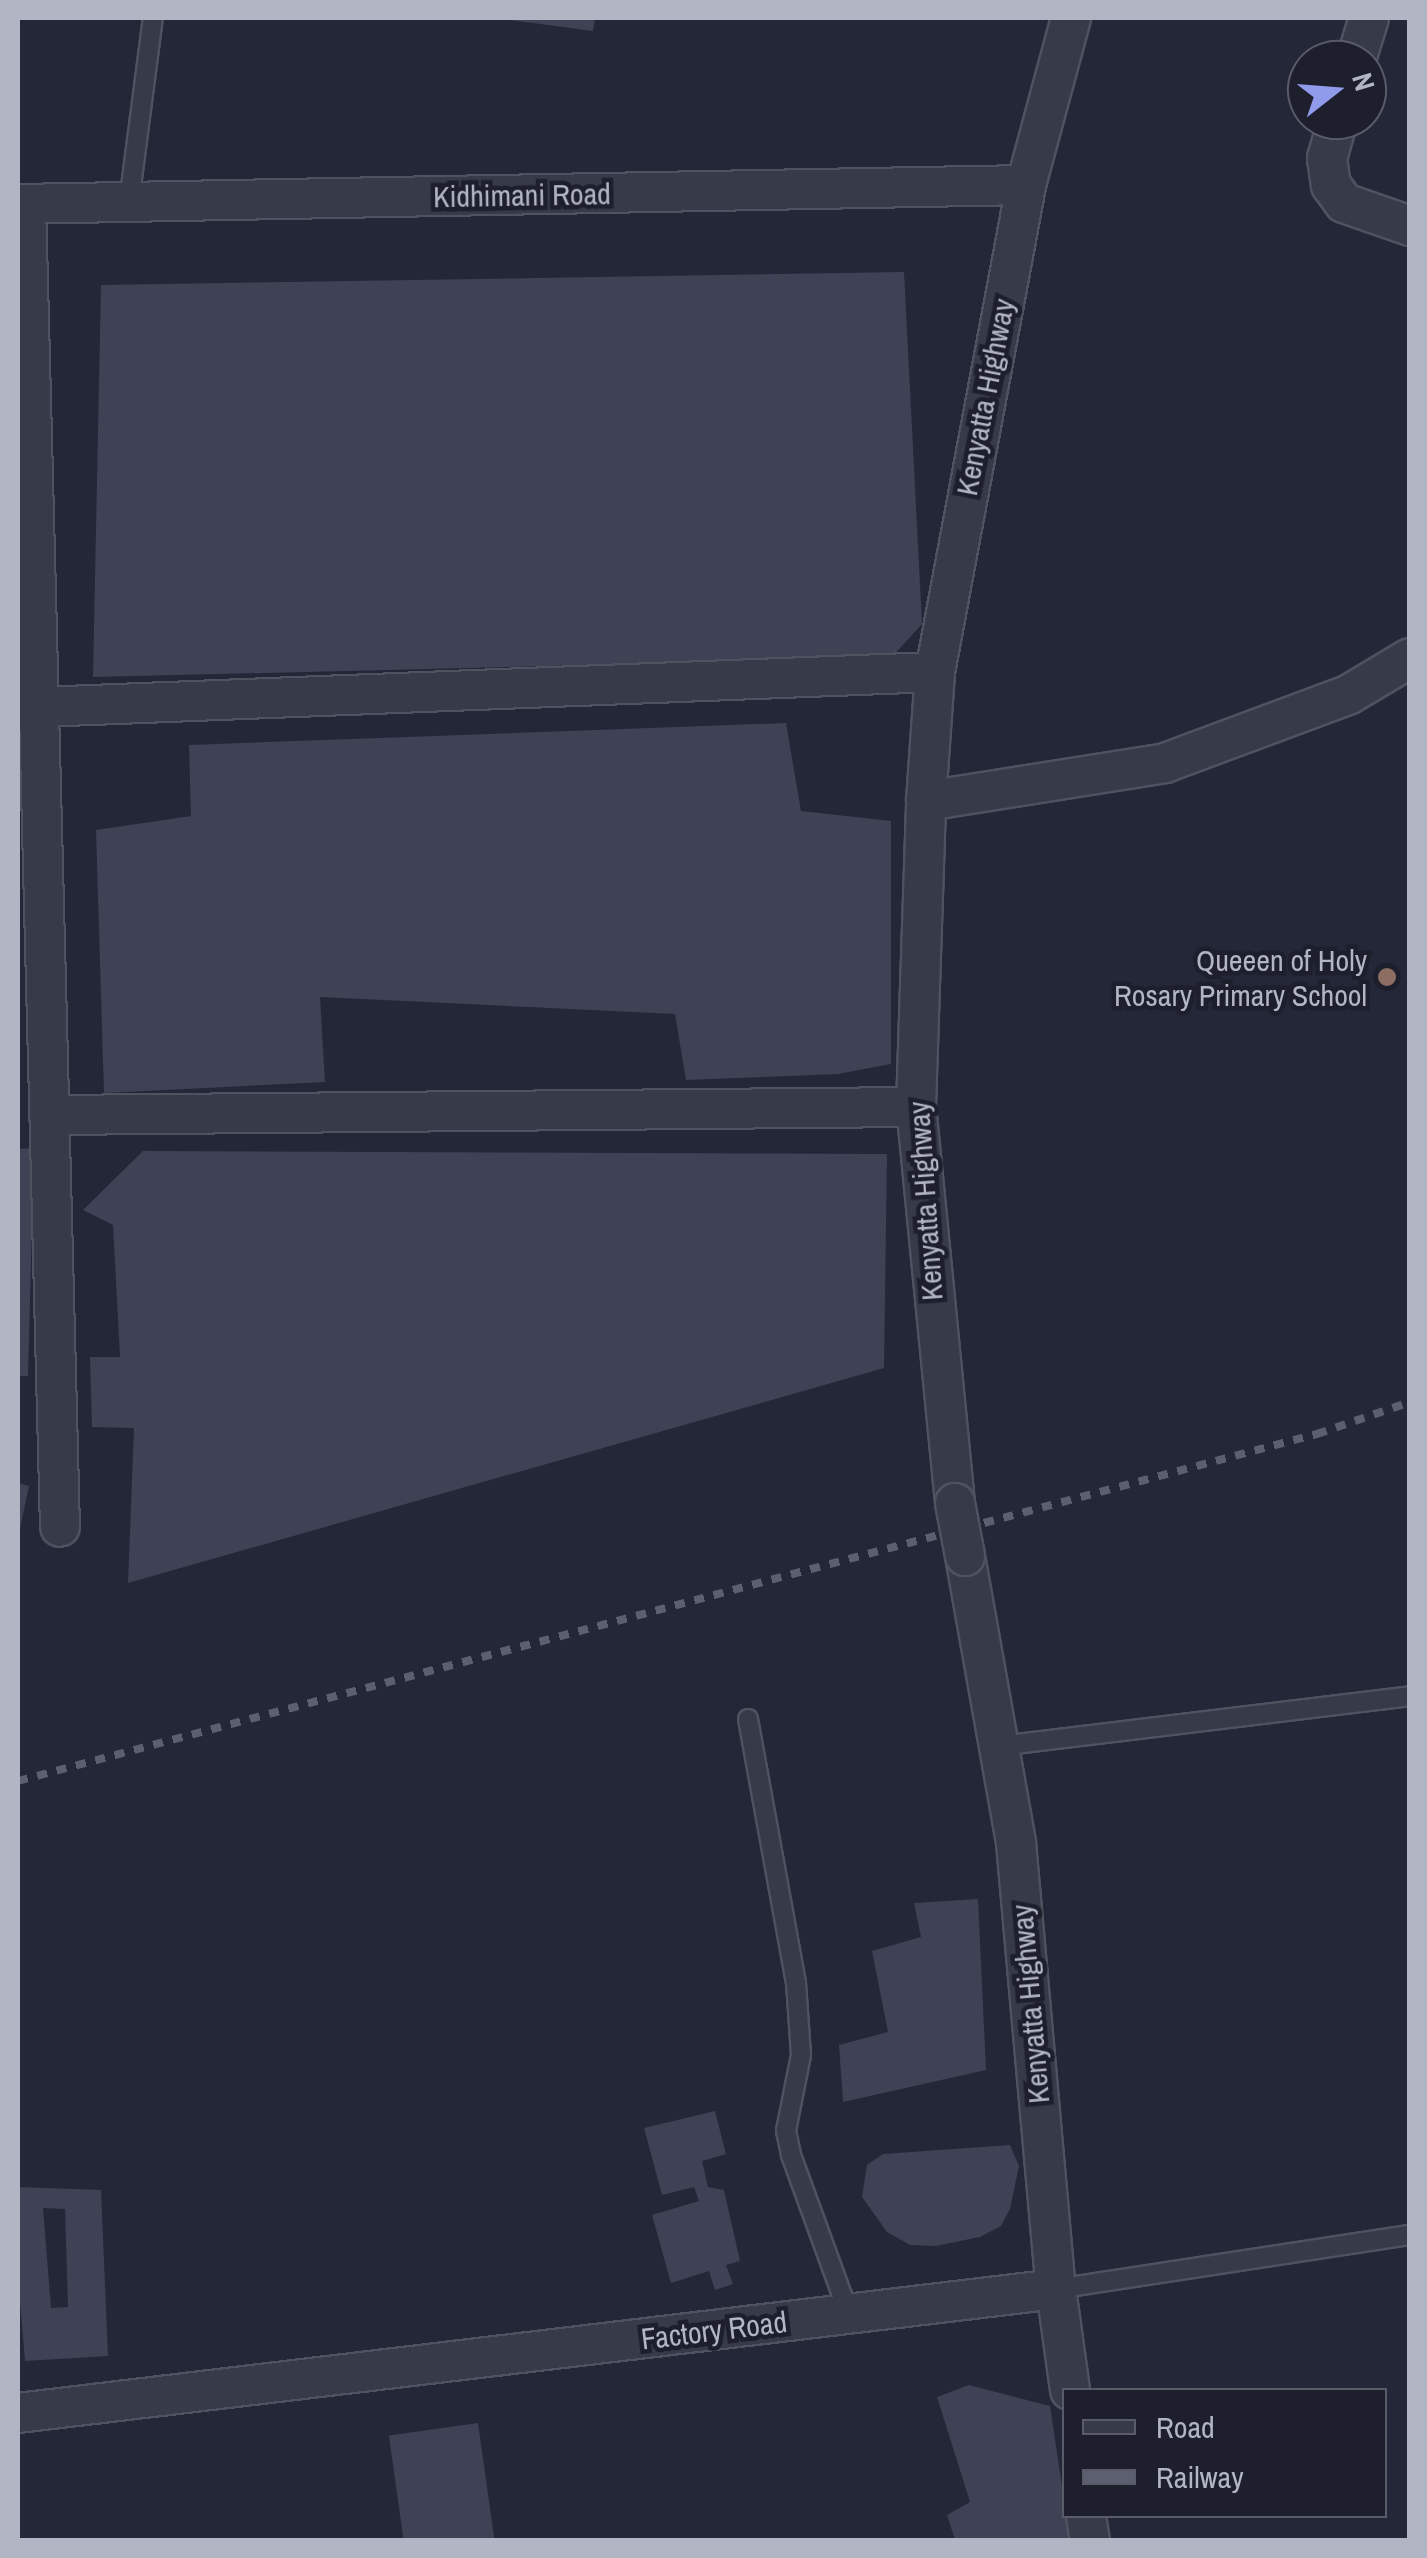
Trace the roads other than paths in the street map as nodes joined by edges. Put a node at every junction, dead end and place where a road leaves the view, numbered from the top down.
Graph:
1 (152, 18) edge
2 (1071, 18) edge
3 (1332, 140) edge
4 (1026, 185) junction
5 (129, 202) junction
6 (22, 204) edge
7 (1410, 226) edge
8 (1410, 658) edge
9 (936, 672) junction
10 (40, 708) junction
11 (926, 800) junction
12 (916, 1107) junction
13 (51, 1114) junction
14 (60, 1527) dead end
15 (1410, 1696) edge
16 (748, 1719) dead end
17 (999, 1746) junction
18 (1410, 2234) edge
19 (1056, 2289) junction
20 (849, 2314) junction
21 (1070, 2388) edge
22 (18, 2413) edge

1 - 5 lane
2 - 4 street, Kenyatta Highway
3 - 7 street
4 - 5 street, Kidhimani Road
4 - 9 street, Kenyatta Highway
5 - 6 street, Kidhimani Road
6 - 10 street
8 - 11 street
9 - 10 street
9 - 11 street, Kenyatta Highway
10 - 13 street
11 - 12 street, Kenyatta Highway
12 - 13 street
12 - 17 street, Kenyatta Highway, bridge
13 - 14 street
15 - 17 lane
16 - 20 lane
17 - 19 street, Kenyatta Highway
18 - 19 lane, Factory Road
19 - 20 street, Factory Road
19 - 21 street, Kenyatta Highway
20 - 22 street, Factory Road

